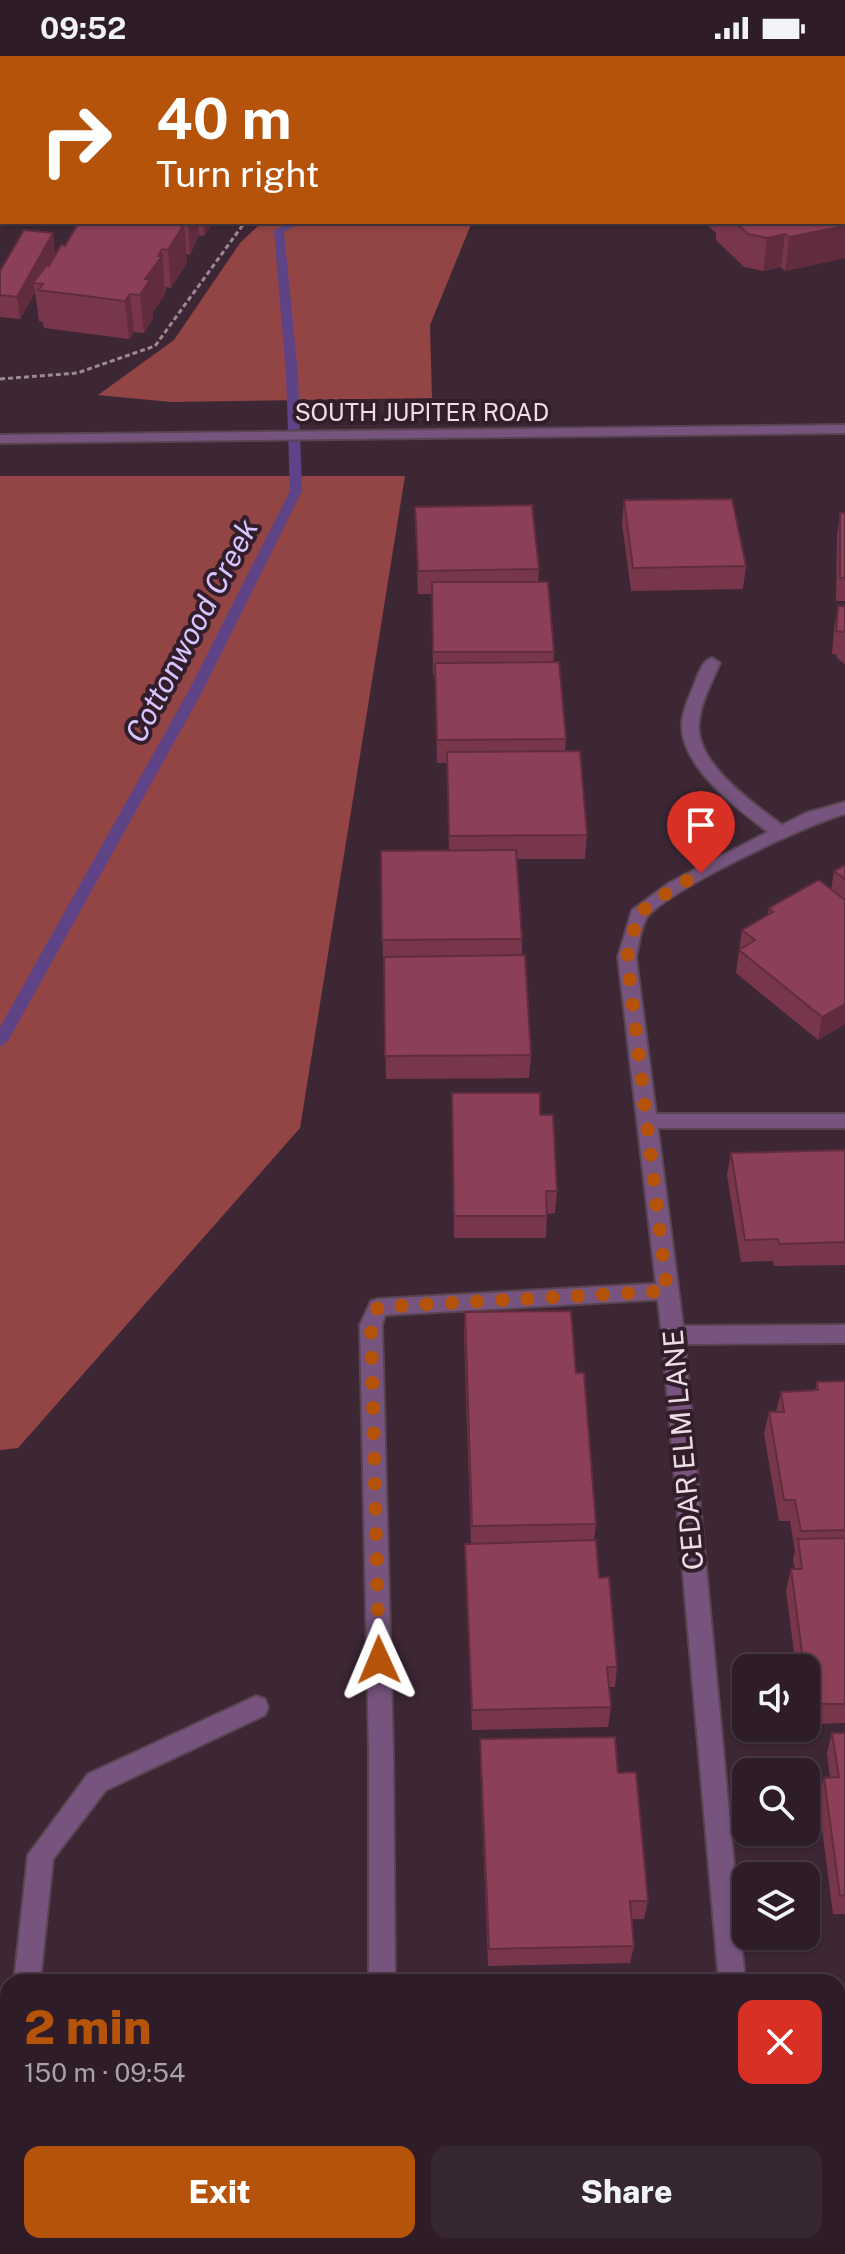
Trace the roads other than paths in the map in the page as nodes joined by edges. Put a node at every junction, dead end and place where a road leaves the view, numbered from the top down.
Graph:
1 (845, 429) edge
2 (0, 439) edge
3 (712, 663) dead end
4 (845, 808) edge
5 (780, 833) junction
6 (647, 1121) junction
7 (845, 1121) edge
8 (667, 1291) junction
9 (845, 1334) edge
10 (673, 1335) junction
11 (256, 1707) dead end
12 (28, 1974) edge
13 (382, 1974) edge
14 (731, 1974) edge

1 - 2 street, SOUTH JUPITER ROAD
3 - 5 street
4 - 5 street, CEDAR ELM LANE
5 - 6 street, CEDAR ELM LANE
6 - 7 street
6 - 8 street, CEDAR ELM LANE
8 - 10 street, CEDAR ELM LANE
8 - 13 street
9 - 10 street
10 - 14 street, CEDAR ELM LANE
11 - 12 street

